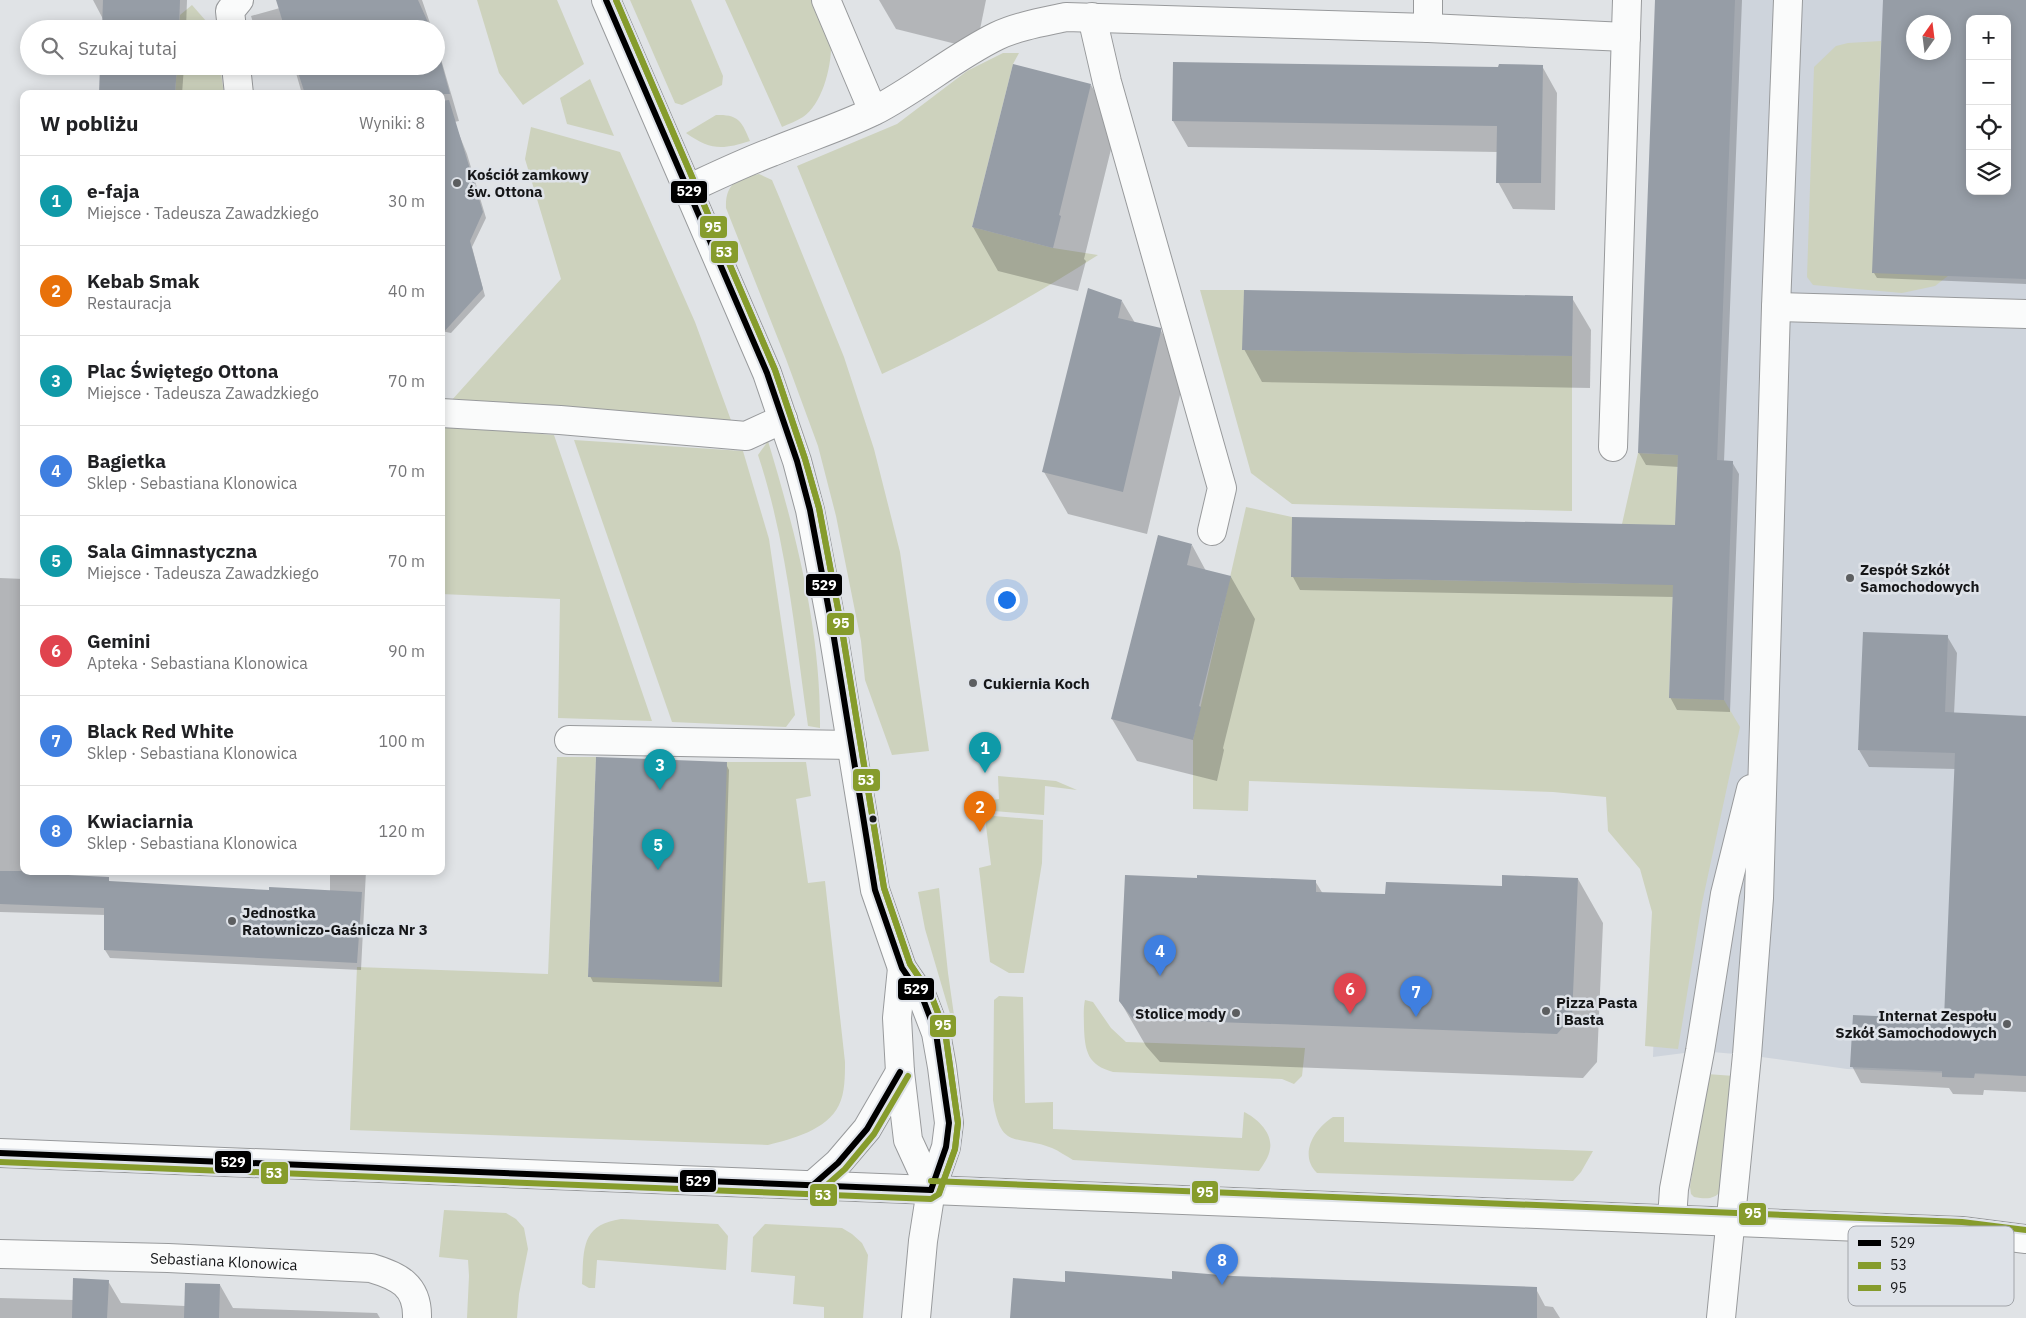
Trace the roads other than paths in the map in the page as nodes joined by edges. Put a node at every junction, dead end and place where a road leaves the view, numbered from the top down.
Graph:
1 (239, 0) edge
2 (606, 0) edge
3 (826, 0) edge
4 (1428, 0) edge
5 (1627, 0) edge
6 (1788, 0) edge
7 (1040, 12) edge
8 (1092, 17) junction
9 (231, 20) edge
10 (1428, 28) junction
11 (1626, 37) junction
12 (237, 75) edge
13 (239, 90) edge
14 (873, 111) junction
15 (688, 188) junction
16 (1776, 308) junction
17 (2026, 314) edge
18 (445, 414) edge
19 (784, 419) junction
20 (1613, 447) dead end
21 (1212, 531) dead end
22 (1765, 732) junction
23 (569, 740) dead end
24 (852, 745) junction
25 (902, 968) junction
26 (900, 1072) junction
27 (0, 1153) edge
28 (813, 1185) junction
29 (930, 1190) junction
30 (1672, 1219) junction
31 (1730, 1221) junction
32 (1848, 1226) edge
33 (0, 1254) edge
34 (417, 1318) edge
35 (916, 1318) edge
36 (1721, 1318) edge

1 - 9 street
2 - 15 street
3 - 14 street
4 - 10 street
5 - 11 street
6 - 16 street
7 - 8 street
7 - 14 street
8 - 10 street
8 - 21 street
10 - 11 street
11 - 20 street
12 - 13 street
14 - 15 street
15 - 19 street
16 - 17 street
16 - 22 street
18 - 19 street
19 - 24 street
22 - 30 street
22 - 31 street
23 - 24 street
24 - 25 street
25 - 26 street
25 - 29 street
26 - 28 street
26 - 29 street
27 - 28 street
28 - 29 street
29 - 30 street
29 - 35 street
30 - 31 street
31 - 32 street
31 - 36 street
33 - 34 street, Sebastiana Klonowica

